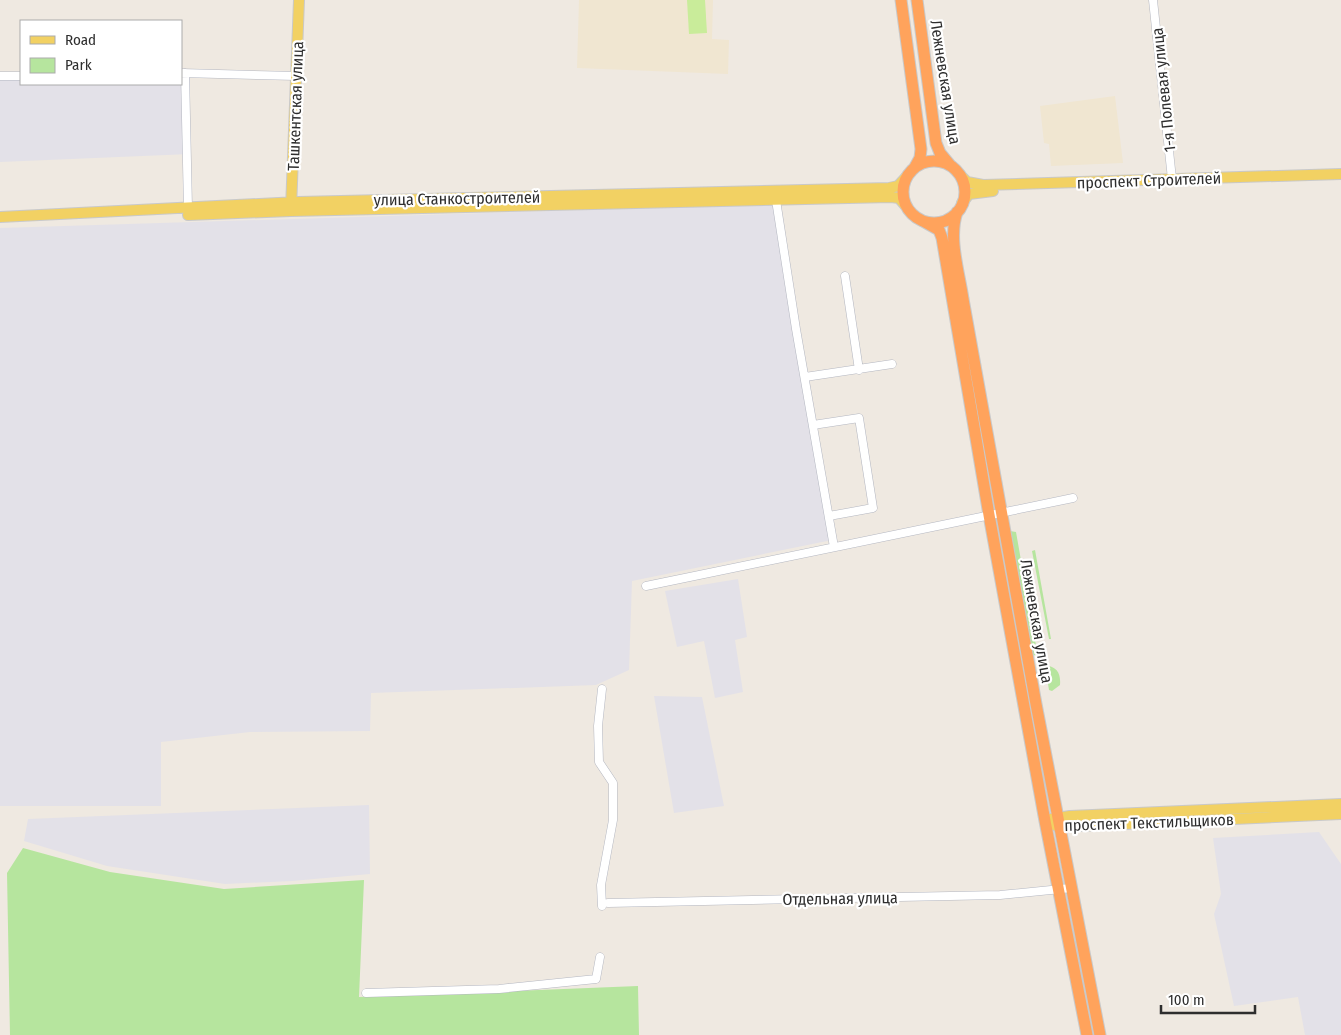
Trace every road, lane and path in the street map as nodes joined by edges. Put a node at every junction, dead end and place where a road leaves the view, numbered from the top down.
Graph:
1 (299, 0) edge
2 (305, 0) edge
3 (901, 0) edge
4 (917, 0) edge
5 (1154, 0) edge
6 (300, 60) junction
7 (183, 73) edge
8 (0, 76) edge
9 (20, 76) edge
10 (299, 76) junction
11 (951, 166) junction
12 (912, 171) junction
13 (1341, 174) edge
14 (960, 175) junction
15 (1341, 181) edge
16 (1172, 182) junction
17 (776, 200) junction
18 (905, 205) junction
19 (295, 207) junction
20 (188, 208) junction
21 (959, 208) junction
22 (0, 217) edge
23 (924, 221) junction
24 (0, 223) edge
25 (845, 276) dead end
26 (892, 364) dead end
27 (859, 370) junction
28 (805, 377) junction
29 (813, 425) junction
30 (1073, 498) dead end
31 (1001, 512) junction
32 (989, 515) junction
33 (829, 516) junction
34 (834, 547) junction
35 (646, 586) dead end
36 (602, 689) dead end
37 (1341, 804) edge
38 (1341, 814) edge
39 (1045, 821) junction
40 (1058, 822) junction
41 (1065, 889) junction
42 (600, 957) dead end
43 (366, 993) dead end
44 (1087, 1035) edge
45 (1100, 1035) edge

1 - 6 main road, Ташкентская улица
2 - 6 main road, Ташкентская улица
3 - 12 highway, Лежневская улица
4 - 11 highway, Лежневская улица
5 - 16 street, 1-я Полевая улица
6 - 10 main road, Ташкентская улица
7 - 10 street
7 - 20 street
8 - 9 street
10 - 19 main road, Ташкентская улица
11 - 12 highway
11 - 14 highway
12 - 18 highway
12 - 19 main road, улица Станкостроителей
13 - 16 main road, проспект Строителей
14 - 16 main road, проспект Строителей
14 - 21 highway
15 - 16 main road, проспект Строителей
16 - 21 main road, проспект Строителей
17 - 18 main road, улица Станкостроителей
17 - 19 main road, улица Станкостроителей
17 - 28 street
18 - 23 highway
19 - 20 main road, улица Станкостроителей
19 - 24 main road, улица Станкостроителей
20 - 22 main road, улица Станкостроителей
21 - 23 highway
21 - 31 highway, Лежневская улица
23 - 32 highway, Лежневская улица
25 - 27 street
26 - 27 street
27 - 28 street
28 - 29 street
29 - 33 street
29 - 33 street
30 - 31 street
31 - 32 street
31 - 40 highway, Лежневская улица
32 - 34 street
32 - 39 highway, Лежневская улица
33 - 34 street
34 - 35 street
36 - 41 street, Отдельная улица
37 - 40 main road, проспект Текстильщиков
38 - 40 main road, проспект Текстильщиков
39 - 40 main road, проспект Текстильщиков
39 - 41 highway, Лежневская улица
40 - 41 highway, Лежневская улица
41 - 44 highway, Лежневская улица
41 - 45 highway, Лежневская улица
42 - 43 street

